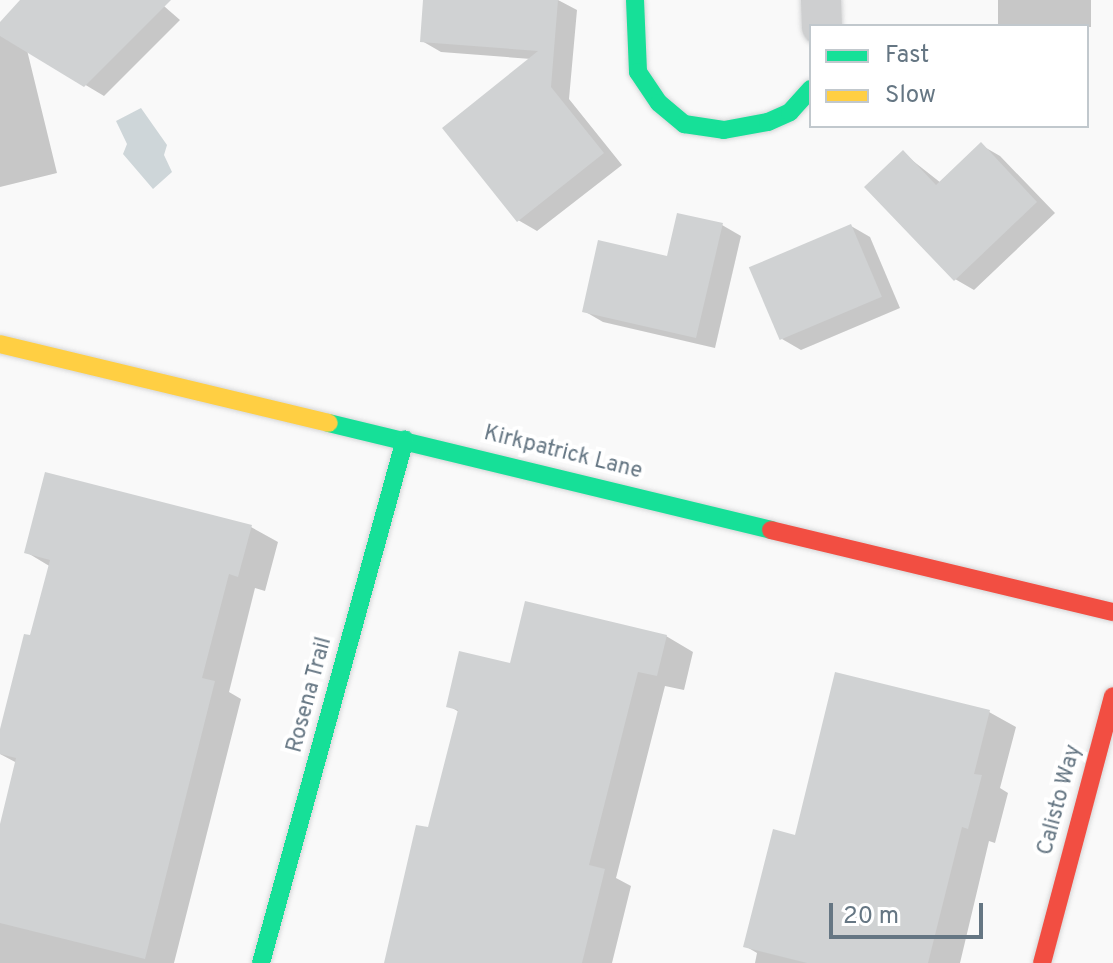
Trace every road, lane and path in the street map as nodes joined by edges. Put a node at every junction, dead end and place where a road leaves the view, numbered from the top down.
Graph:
1 (635, 0) edge
2 (821, 0) edge
3 (822, 24) edge
4 (809, 91) edge
5 (0, 344) edge
6 (405, 439) junction
7 (1113, 612) edge
8 (1113, 696) edge
9 (261, 963) edge
10 (1042, 963) edge

1 - 4 street
2 - 3 street
5 - 6 street, Kirkpatrick Lane
6 - 7 street, Kirkpatrick Lane
6 - 9 street, Rosena Trail
8 - 10 street, Calisto Way

